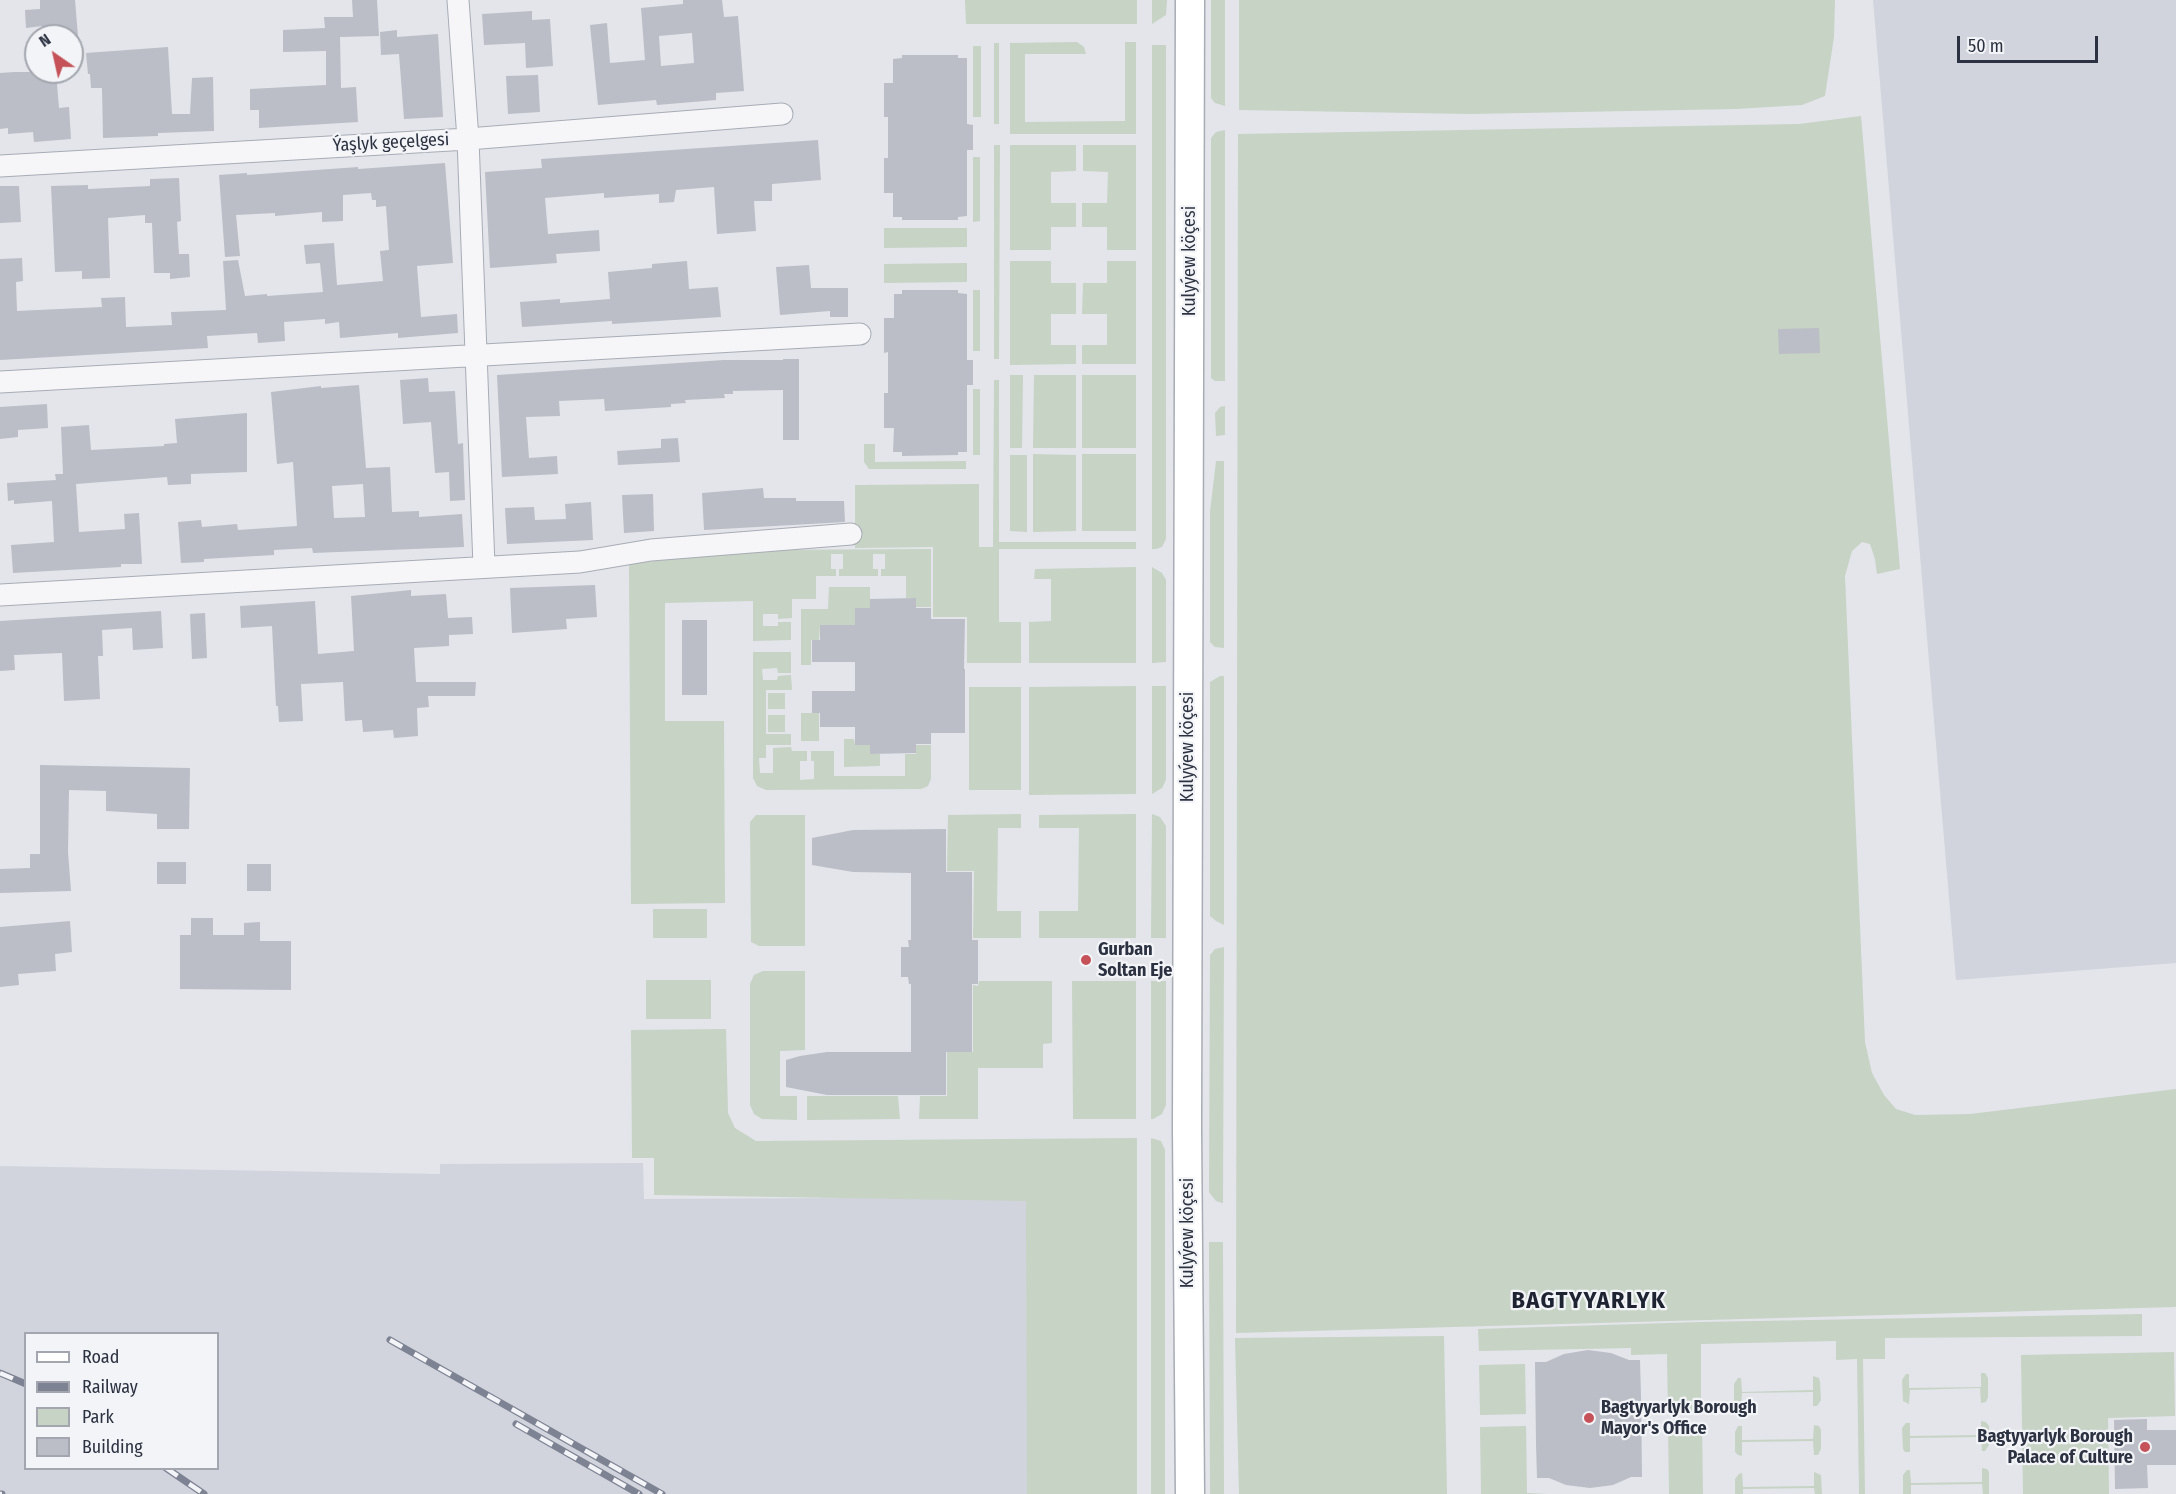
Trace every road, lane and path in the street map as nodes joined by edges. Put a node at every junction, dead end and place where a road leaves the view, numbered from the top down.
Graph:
1 (458, 0) edge
2 (1190, 0) edge
3 (782, 114) dead end
4 (468, 139) junction
5 (0, 166) edge
6 (860, 334) dead end
7 (477, 355) junction
8 (0, 382) edge
9 (851, 534) dead end
10 (483, 567) junction
11 (0, 595) edge
12 (1190, 1494) edge

1 - 4 street
2 - 12 street, Kulyýew köçesi
3 - 4 street, Ýaşlyk geçelgesi
4 - 5 street, Ýaşlyk geçelgesi
4 - 7 street
6 - 7 street
7 - 8 street
7 - 10 street
9 - 10 street
10 - 11 street

